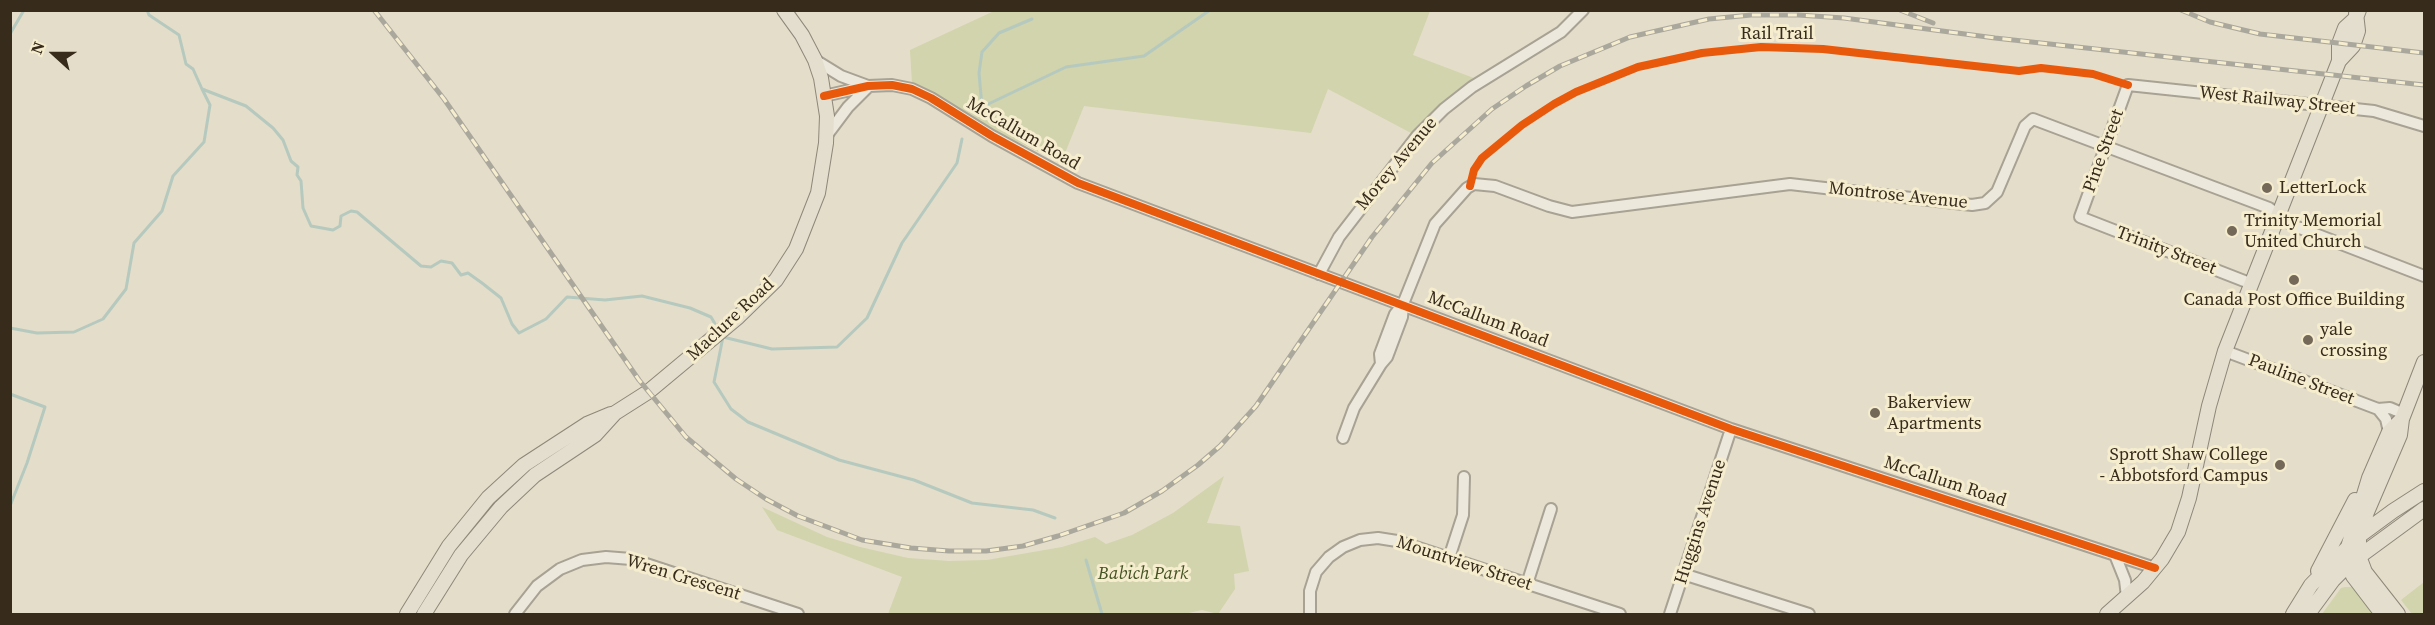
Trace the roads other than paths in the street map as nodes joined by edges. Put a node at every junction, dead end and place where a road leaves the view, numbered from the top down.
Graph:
1 (784, 10) edge
2 (1583, 10) edge
3 (2357, 13) edge
4 (815, 60) junction
5 (2128, 85) joint
6 (868, 86) junction
7 (824, 96) junction
8 (2322, 106) junction
9 (2424, 126) edge
10 (827, 135) junction
11 (2106, 146) junction
12 (2279, 216) junction
13 (2080, 217) joint
14 (1319, 274) junction
15 (2424, 276) edge
16 (2252, 284) junction
17 (1403, 304) junction
18 (2225, 351) junction
19 (2424, 362) edge
20 (2378, 410) junction
21 (616, 412) junction
22 (2403, 417) junction
23 (1731, 429) junction
24 (2389, 432) junction
25 (1343, 438) dead end
26 (1464, 477) dead end
27 (2369, 478) junction
28 (2424, 491) edge
29 (2374, 495) junction
30 (1551, 509) dead end
31 (2424, 509) edge
32 (2393, 511) junction
33 (2360, 536) junction
34 (2115, 555) junction
35 (2352, 556) junction
36 (1449, 558) junction
37 (2155, 568) junction
38 (1683, 574) junction
39 (1527, 584) junction
40 (2311, 585) junction
41 (2127, 597) junction
42 (407, 615) edge
43 (424, 615) edge
44 (515, 615) edge
45 (798, 615) edge
46 (1310, 615) edge
47 (1620, 615) edge
48 (1670, 615) edge
49 (1809, 615) edge
50 (2107, 615) edge
51 (2293, 615) edge
52 (2308, 615) edge
53 (2382, 615) edge
54 (2398, 615) edge

1 - 4 main road
2 - 14 street, Morey Avenue
3 - 8 main road
4 - 6 street
4 - 7 main road
5 - 8 street, West Railway Street
5 - 11 street, Pine Street
6 - 7 street, McCallum Road
6 - 10 street
6 - 14 street, McCallum Road
7 - 10 main road, Maclure Road
8 - 9 street, West Railway Street
8 - 12 main road
10 - 21 main road, Maclure Road
11 - 12 street, Montrose Avenue
11 - 13 street, Pine Street
11 - 17 street, Montrose Avenue
12 - 15 street, Montrose Avenue
12 - 16 main road
13 - 16 street, Trinity Street
14 - 17 street, McCallum Road
16 - 18 main road
17 - 23 street, McCallum Road
17 - 25 street
18 - 20 street, Pauline Street
18 - 37 main road
19 - 22 main road
20 - 22 street, Pauline Street
20 - 24 street, Pauline Street
21 - 42 main road, Maclure Road
21 - 43 main road, Maclure Road
22 - 24 main road
22 - 29 main road
23 - 34 street, McCallum Road
23 - 38 street, Huggins Avenue
24 - 27 main road
26 - 36 street
27 - 35 main road
27 - 40 main road
28 - 32 main road
29 - 32 main road
29 - 33 main road
30 - 39 street
31 - 35 main road
32 - 33 main road
33 - 35 main road
34 - 37 street, McCallum Road
34 - 41 street
35 - 40 main road
35 - 52 main road
35 - 53 main road
35 - 54 main road
36 - 39 street, Mountview Street
36 - 46 street, Mountview Street
37 - 41 main road
38 - 48 street, Huggins Avenue
38 - 49 street
39 - 47 street, Mountview Street
40 - 51 main road
41 - 50 main road
44 - 45 street, Wren Crescent

